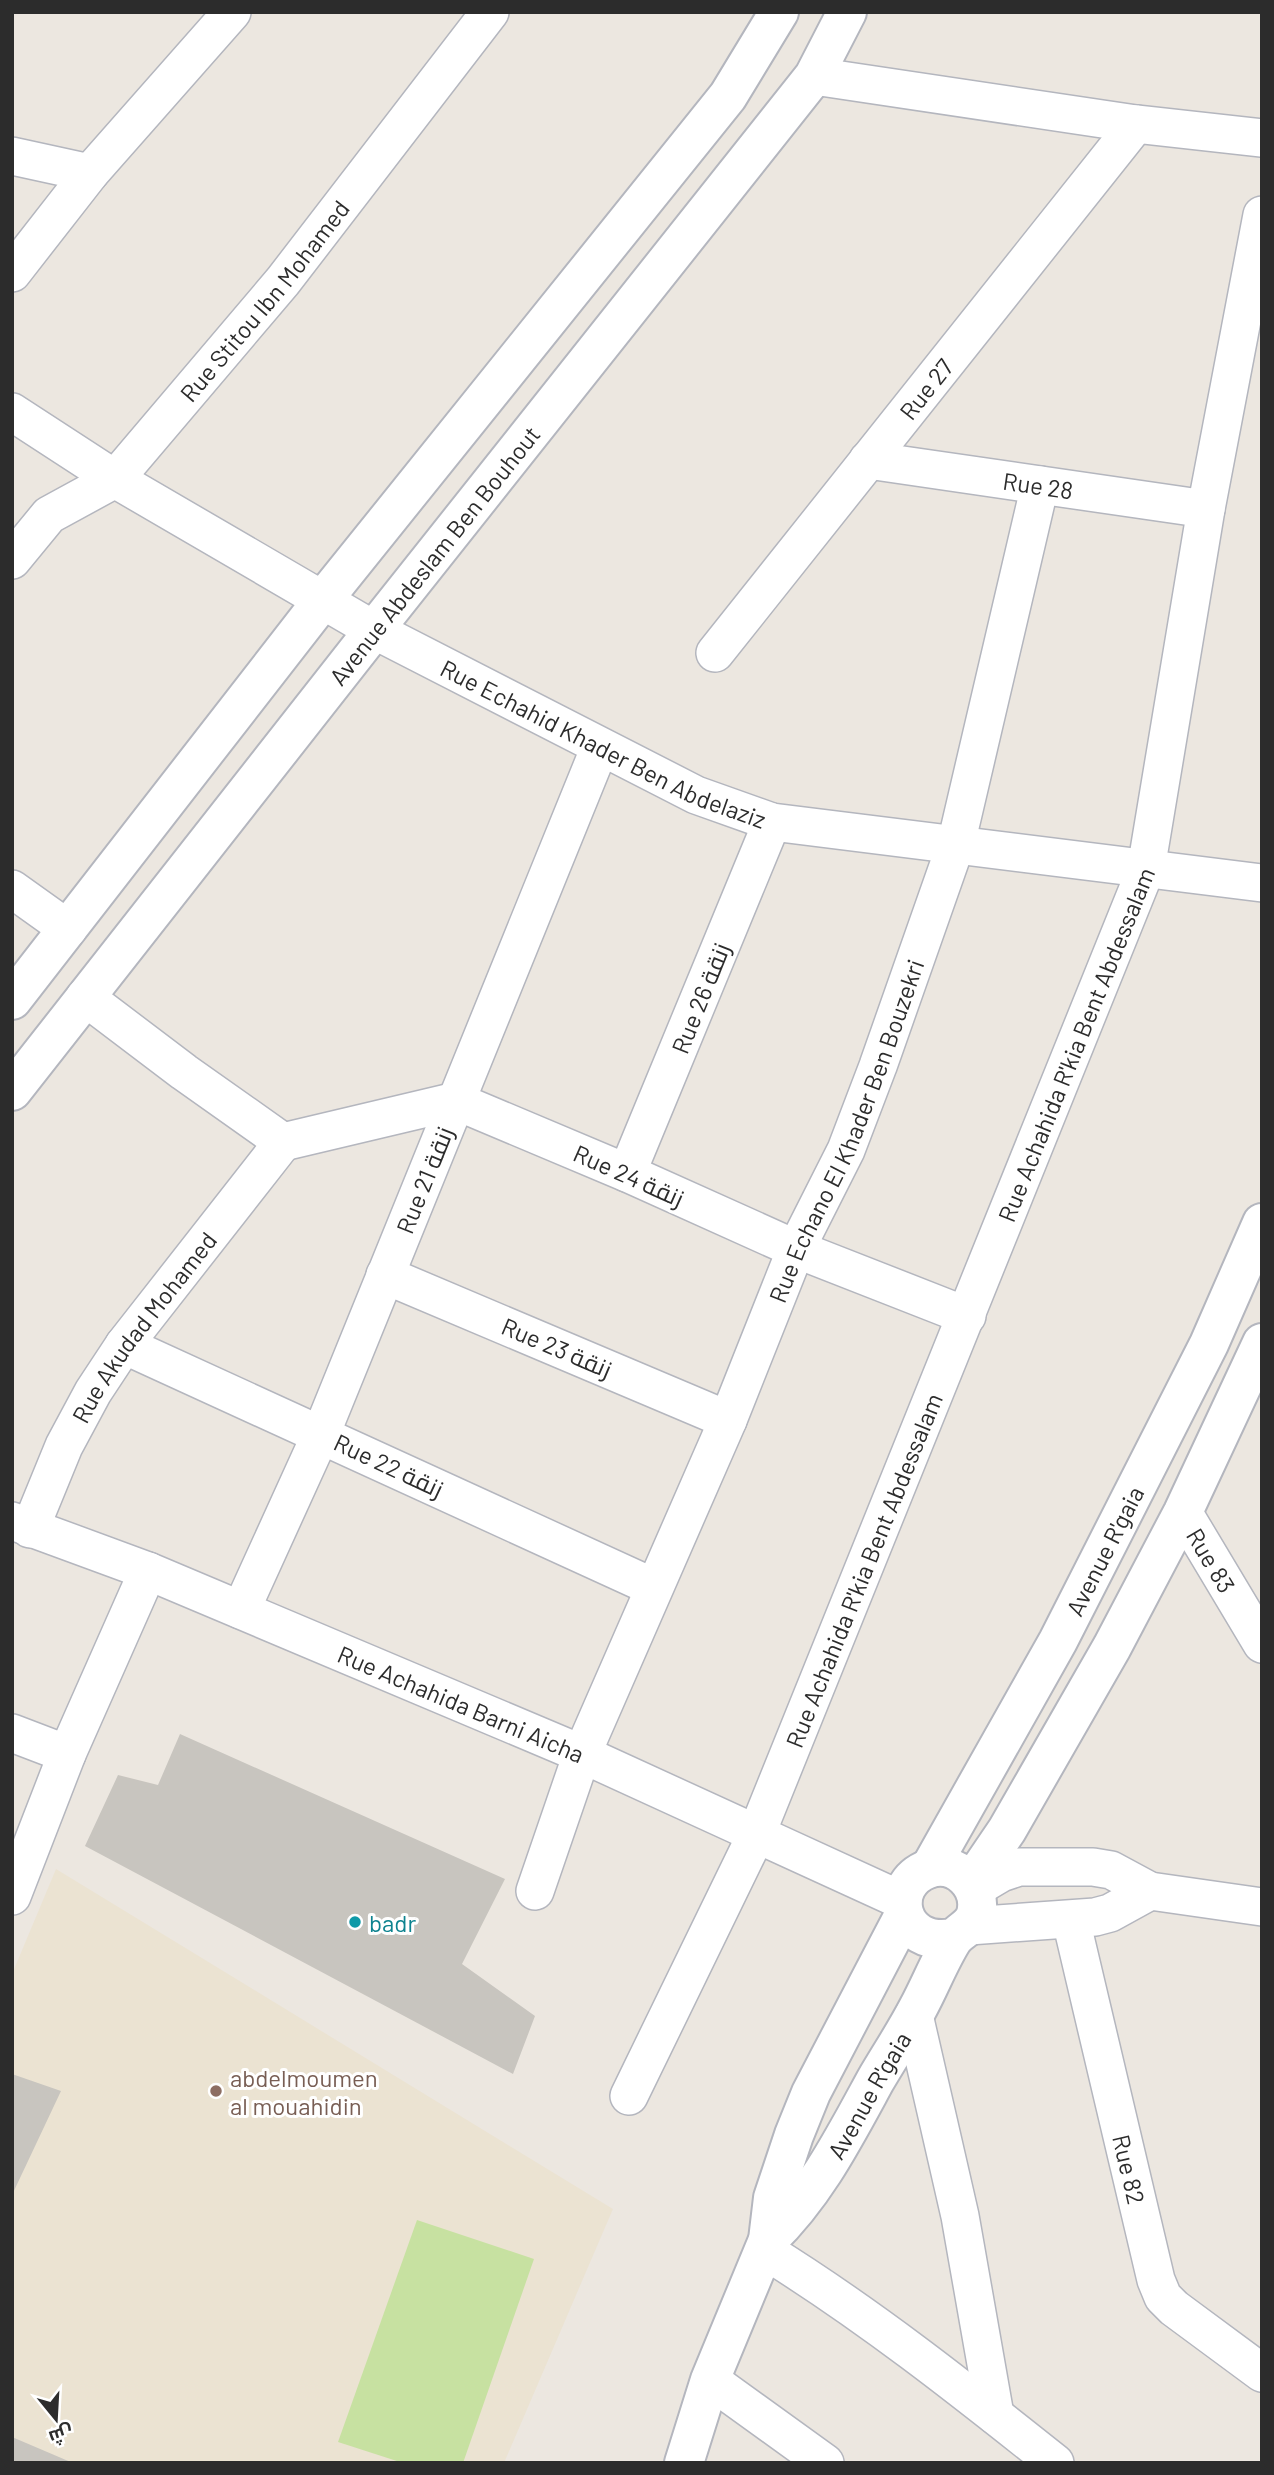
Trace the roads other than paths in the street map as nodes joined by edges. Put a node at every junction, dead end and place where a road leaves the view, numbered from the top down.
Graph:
1 (232, 12) edge
2 (490, 12) edge
3 (779, 12) edge
4 (847, 12) edge
5 (814, 76) junction
6 (1136, 124) junction
7 (1262, 138) edge
8 (12, 156) edge
9 (90, 173) junction
10 (1262, 215) edge
11 (12, 272) edge
12 (12, 412) edge
13 (868, 460) junction
14 (115, 480) junction
15 (1040, 485) junction
16 (1206, 509) junction
17 (12, 560) edge
18 (322, 601) junction
19 (374, 630) junction
20 (715, 653) dead end
21 (600, 747) junction
22 (772, 822) junction
23 (956, 844) junction
24 (1146, 869) junction
25 (1262, 883) edge
26 (12, 889) edge
27 (68, 929) junction
28 (85, 997) junction
29 (12, 1000) edge
30 (12, 1091) edge
31 (456, 1101) junction
32 (283, 1142) junction
33 (627, 1173) junction
34 (1262, 1223) edge
35 (796, 1249) junction
36 (385, 1275) junction
37 (967, 1316) junction
38 (1262, 1343) edge
39 (124, 1345) junction
40 (728, 1420) junction
41 (321, 1434) junction
42 (1183, 1512) junction
43 (21, 1525) edge
44 (148, 1572) junction
45 (653, 1587) junction
46 (241, 1610) junction
47 (1262, 1644) edge
48 (12, 1733) edge
49 (67, 1754) junction
50 (582, 1754) junction
51 (756, 1835) junction
52 (930, 1868) junction
53 (972, 1886) junction
54 (535, 1891) dead end
55 (1150, 1891) junction
56 (12, 1896) edge
57 (1262, 1907) edge
58 (904, 1908) junction
59 (1071, 1920) junction
60 (961, 1932) junction
61 (914, 2015) junction
62 (629, 2096) dead end
63 (766, 2245) junction
64 (1262, 2373) edge
65 (710, 2380) junction
66 (995, 2415) junction
67 (684, 2463) edge
68 (825, 2463) edge
69 (1055, 2463) edge

1 - 9 street
2 - 14 street, Rue Stitou Ibn Mohamed
3 - 18 main road
4 - 5 main road, Avenue Abdeslam Ben Bouhout
5 - 6 street
5 - 19 main road, Avenue Abdeslam Ben Bouhout
6 - 7 street
6 - 13 street, Rue 27
8 - 9 street
9 - 11 street
10 - 16 street, Rue Achahida R'kia Bent Abdessalam
12 - 14 street, Rue Echahid Khader Ben Abdelaziz
13 - 15 street, Rue 28
13 - 20 street, Rue 27
14 - 17 street, Rue Stitou Ibn Mohamed
14 - 18 street, Rue Echahid Khader Ben Abdelaziz
15 - 16 street, Rue 28
15 - 23 street, Rue Echano El Khader Ben Bouzekri
16 - 24 street, Rue Achahida R'kia Bent Abdessalam
18 - 19 street, Rue Echahid Khader Ben Abdelaziz
18 - 27 main road
19 - 21 street, Rue Echahid Khader Ben Abdelaziz
19 - 28 main road, Avenue Abdeslam Ben Bouhout
21 - 22 street, Rue Echahid Khader Ben Abdelaziz
21 - 31 street, Rue 21 زنقة
22 - 23 street, Rue Echahid Khader Ben Abdelaziz
22 - 33 street, Rue 26 زنقة
23 - 24 street, Rue Echahid Khader Ben Abdelaziz
23 - 35 street, Rue Echano El Khader Ben Bouzekri
24 - 25 street, Rue Echahid Khader Ben Abdelaziz
24 - 37 street, Rue Achahida R'kia Bent Abdessalam
26 - 27 street
27 - 29 main road
28 - 30 main road, Avenue Abdeslam Ben Bouhout
28 - 32 street
31 - 32 street
31 - 33 street, Rue 24 زنقة
31 - 36 street, Rue 21 زنقة
32 - 39 street, Rue Akudad Mohamed
33 - 35 street, Rue 24 زنقة
34 - 52 main road, Avenue R'gaia
35 - 37 street, Rue 24 زنقة
35 - 40 street, Rue Echano El Khader Ben Bouzekri
36 - 40 street, Rue 23 زنقة
36 - 41 street, Rue 21 زنقة
37 - 51 street, Rue Achahida R'kia Bent Abdessalam
38 - 42 main road
39 - 41 street, Rue 22 زنقة
39 - 43 street, Rue Akudad Mohamed
40 - 45 street, Rue Echano El Khader Ben Bouzekri
41 - 45 street, Rue 22 زنقة
41 - 46 street, Rue 21 زنقة
42 - 47 street, Rue 83
42 - 53 main road
43 - 44 street, Rue Achahida Barni Aicha
44 - 46 street, Rue Achahida Barni Aicha
44 - 49 street
45 - 50 street, Rue Echano El Khader Ben Bouzekri
46 - 50 street, Rue Achahida Barni Aicha
48 - 49 street
49 - 56 street
50 - 51 street, Rue Achahida Barni Aicha
50 - 54 street, Rue Echano El Khader Ben Bouzekri
51 - 58 street, Rue Achahida Barni Aicha
51 - 62 street, Rue Achahida R'kia Bent Abdessalam
52 - 53 main road
52 - 58 main road
53 - 55 street
53 - 60 main road
55 - 57 street
55 - 59 street
58 - 60 main road
58 - 63 main road, Avenue R'gaia
59 - 60 street
59 - 64 street, Rue 82
60 - 61 main road, Avenue R'gaia
61 - 63 main road, Avenue R'gaia
61 - 66 street
63 - 65 main road, Avenue R'gaia
63 - 66 street
65 - 67 main road, Avenue R'gaia
65 - 68 street
66 - 69 street

